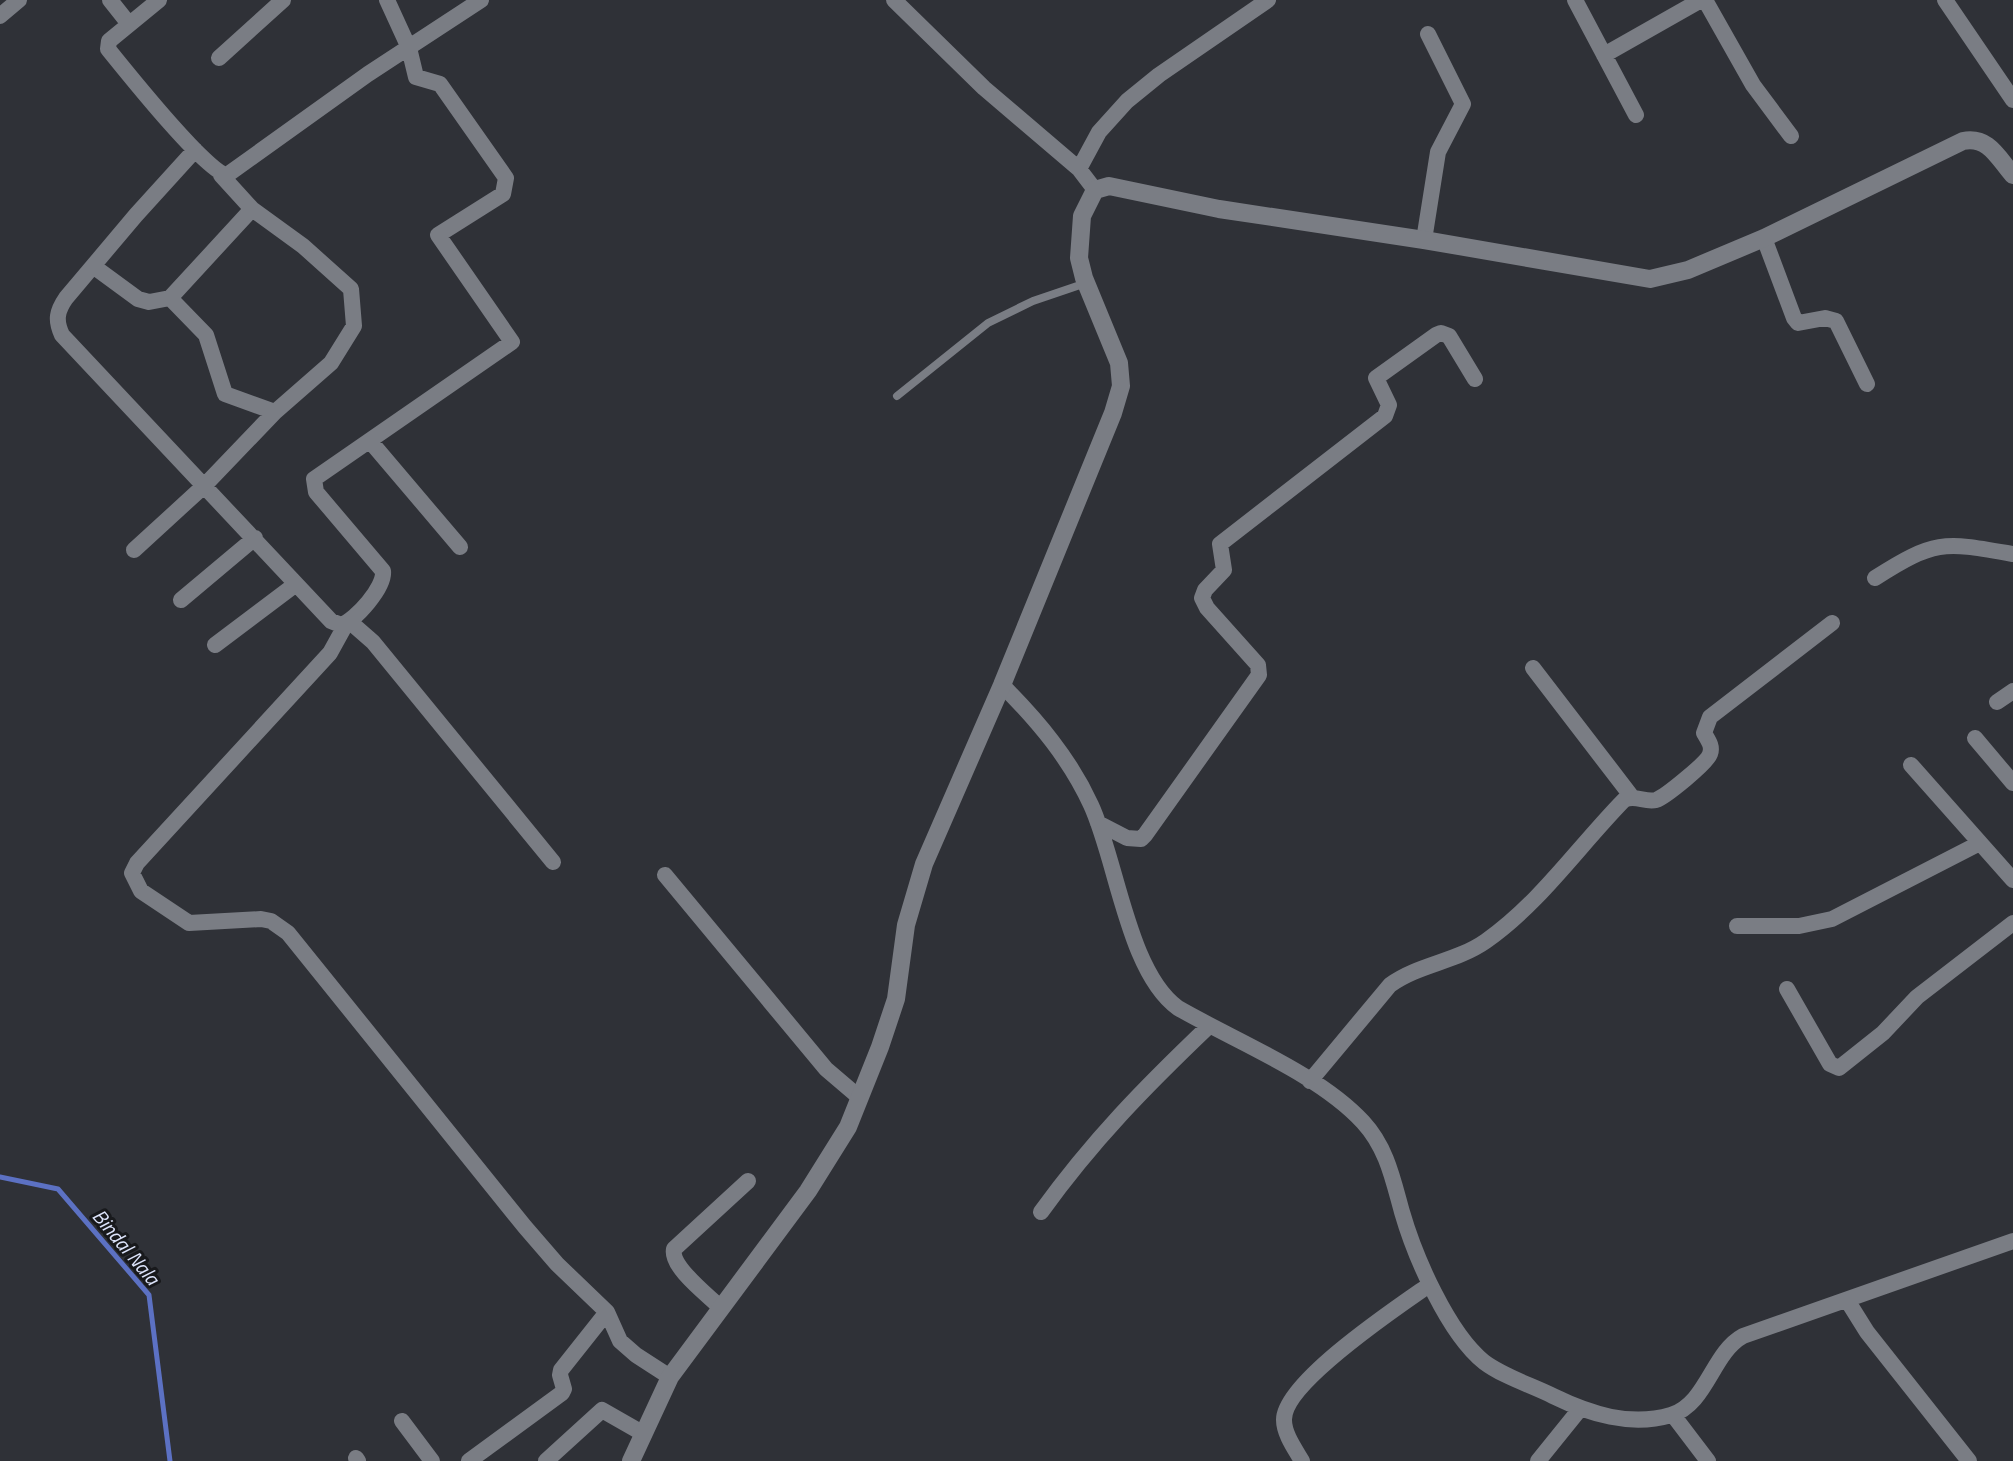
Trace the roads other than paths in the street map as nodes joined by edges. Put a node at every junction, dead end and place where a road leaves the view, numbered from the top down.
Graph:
1 (19, 0) edge
2 (110, 0) edge
3 (159, 0) edge
4 (283, 0) edge
5 (387, 0) edge
6 (481, 0) edge
7 (894, 0) edge
8 (1268, 0) edge
9 (1575, 0) edge
10 (1703, 0) edge
11 (1945, 0) edge
12 (0, 16) edge
13 (129, 24) junction
14 (1428, 34) dead end
15 (409, 48) junction
16 (1604, 55) junction
17 (219, 58) dead end
18 (2013, 100) edge
19 (1636, 115) dead end
20 (1791, 136) dead end
21 (195, 150) junction
22 (1079, 169) junction
23 (221, 175) junction
24 (2013, 176) edge
25 (1095, 190) junction
26 (252, 209) junction
27 (1764, 238) junction
28 (1424, 240) junction
29 (93, 266) junction
30 (1086, 283) junction
31 (170, 298) junction
32 (1475, 379) dead end
33 (1867, 384) dead end
34 (897, 396) dead end
35 (275, 412) junction
36 (370, 441) junction
37 (205, 485) junction
38 (255, 538) junction
39 (460, 547) dead end
40 (134, 550) dead end
41 (2013, 554) edge
42 (1875, 578) dead end
43 (296, 584) junction
44 (181, 600) dead end
45 (347, 622) junction
46 (1832, 623) dead end
47 (215, 645) dead end
48 (1533, 668) dead end
49 (1002, 685) junction
50 (2013, 691) edge
51 (1997, 702) dead end
52 (1975, 738) dead end
53 (1911, 765) dead end
54 (2013, 783) edge
55 (1632, 797) junction
56 (1098, 823) junction
57 (1978, 844) junction
58 (553, 862) dead end
59 (665, 875) dead end
60 (2013, 880) edge
61 (2013, 923) edge
62 (1737, 926) dead end
63 (1787, 989) dead end
64 (1209, 1026) junction
65 (1310, 1081) junction
66 (860, 1098) junction
67 (748, 1181) dead end
68 (1041, 1212) dead end
69 (2013, 1241) edge
70 (1430, 1285) junction
71 (1847, 1299) junction
72 (721, 1308) junction
73 (607, 1312) junction
74 (670, 1377) junction
75 (1580, 1409) junction
76 (1673, 1415) junction
77 (402, 1421) dead end
78 (644, 1434) junction
79 (432, 1461) edge
80 (469, 1461) edge
81 (546, 1461) edge
82 (632, 1461) edge
83 (1302, 1461) edge
84 (1538, 1461) edge
85 (1708, 1461) edge
86 (1969, 1461) edge

1 - 12 street
2 - 13 street
3 - 13 street
4 - 17 street
5 - 15 street
6 - 15 street
7 - 22 street
8 - 22 street
9 - 16 street
10 - 16 street
10 - 20 street
11 - 18 street
13 - 21 street
14 - 28 street
15 - 23 street
15 - 36 street
16 - 19 street
21 - 23 street
21 - 29 street
22 - 25 street
23 - 26 street
24 - 27 street
25 - 28 street
25 - 30 street
26 - 31 street
26 - 35 street
27 - 28 street
27 - 33 street
29 - 31 street
29 - 37 street
30 - 34 lane
30 - 49 street
31 - 35 street
32 - 56 street
35 - 37 street
36 - 39 street
36 - 45 street
37 - 38 street
37 - 40 street
38 - 43 street
38 - 44 street
41 - 42 street
43 - 45 street
43 - 47 street
45 - 58 street
45 - 73 street
46 - 55 street
48 - 55 street
49 - 56 street
49 - 66 street
50 - 51 street
52 - 54 street
53 - 57 street
55 - 65 street
56 - 64 street
57 - 60 street
57 - 62 street
59 - 66 street
61 - 63 street
64 - 65 street
64 - 68 street
65 - 70 street
66 - 72 street
67 - 72 street
69 - 71 street
70 - 75 street
70 - 83 street
71 - 76 street
71 - 86 street
72 - 74 street
73 - 74 street
73 - 80 street
74 - 78 street
75 - 76 street
75 - 84 street
76 - 85 street
77 - 79 street
78 - 81 street
78 - 82 street

